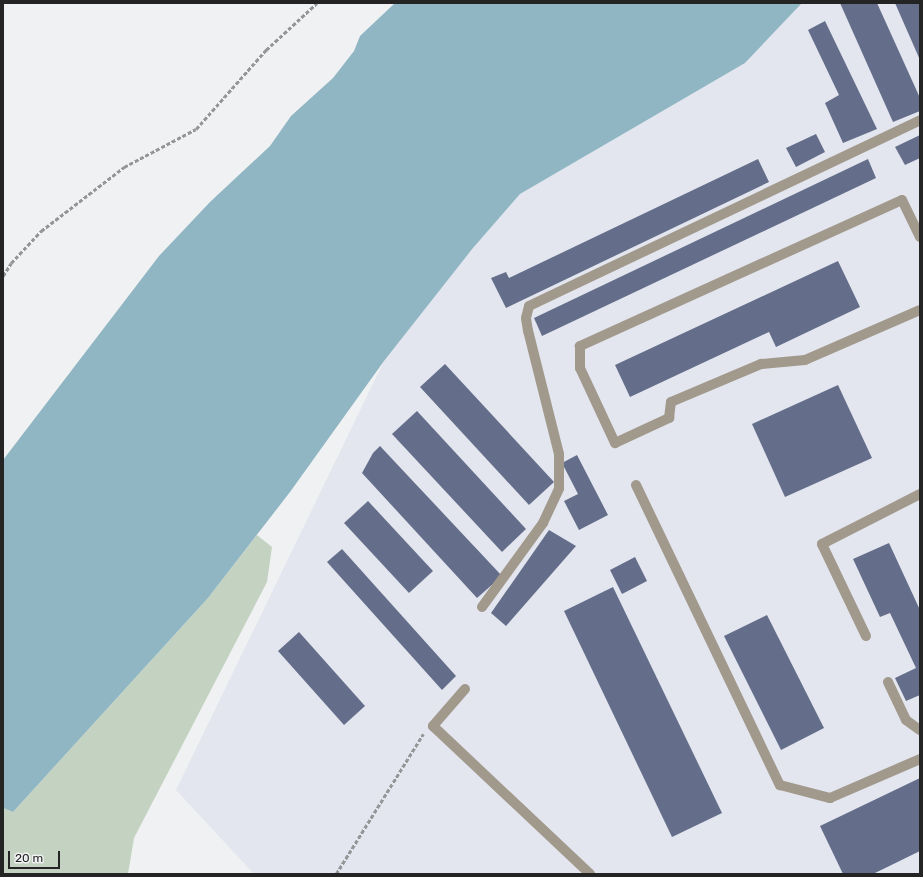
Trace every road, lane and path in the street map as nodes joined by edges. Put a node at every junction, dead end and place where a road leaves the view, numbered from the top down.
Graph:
1 (316, 3) edge
2 (920, 120) edge
3 (920, 237) edge
4 (3, 276) edge
5 (920, 310) edge
6 (636, 485) dead end
7 (920, 494) edge
8 (482, 606) dead end
9 (866, 636) dead end
10 (888, 682) dead end
11 (465, 689) dead end
12 (433, 726) junction
13 (920, 730) edge
14 (920, 759) edge
15 (336, 874) edge
16 (590, 874) edge

1 - 4 path
2 - 8 lane
3 - 5 lane
6 - 14 lane
7 - 9 lane
10 - 13 lane
11 - 12 lane
12 - 15 path
12 - 16 lane

